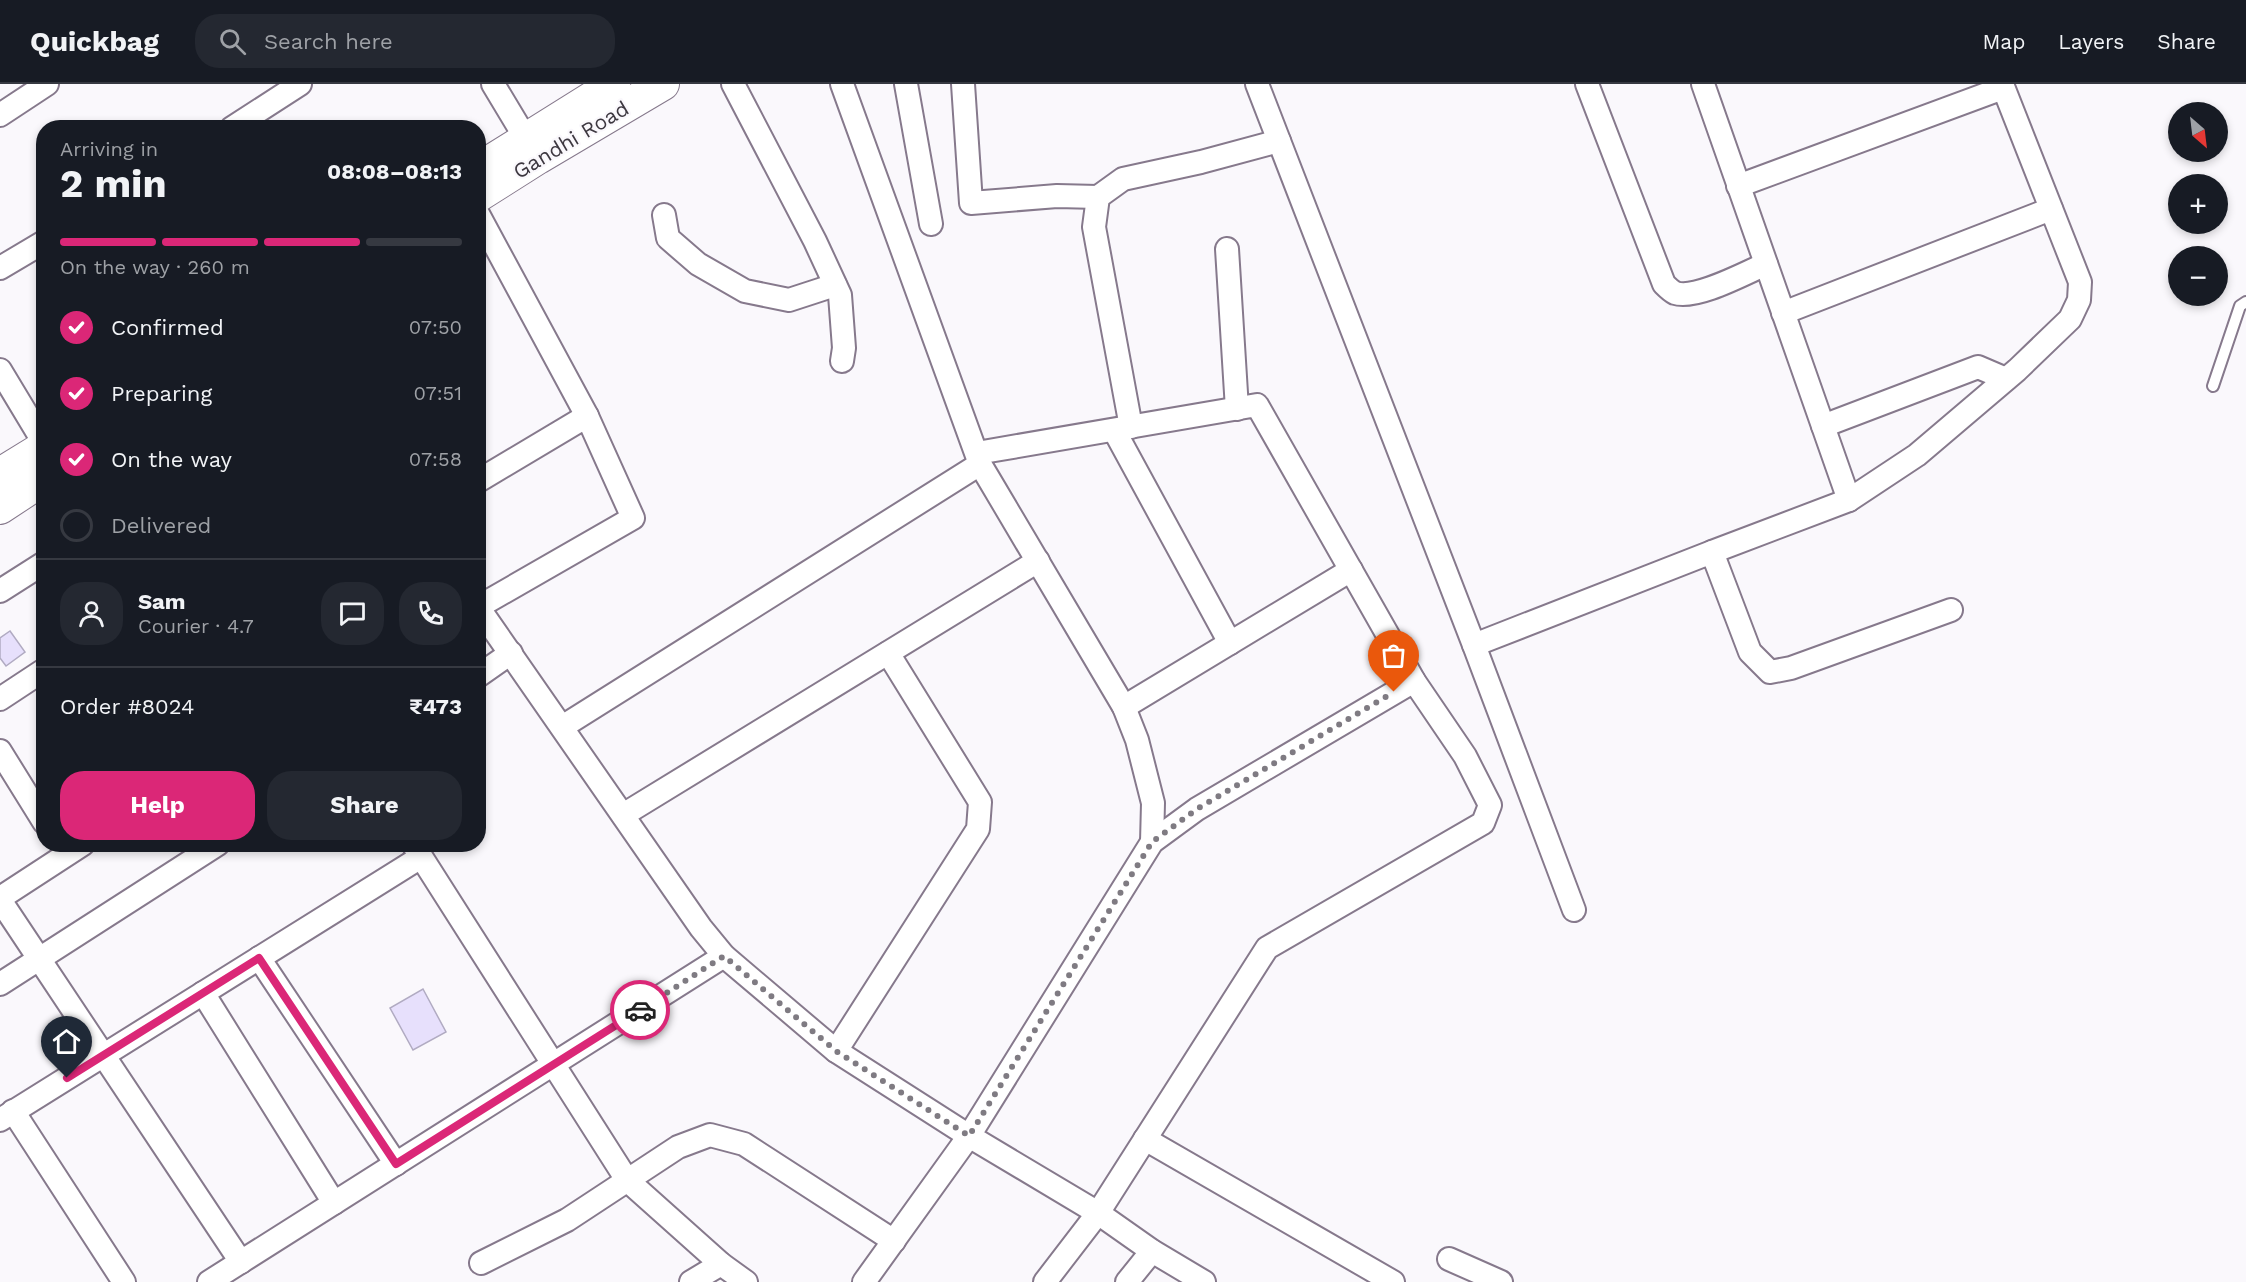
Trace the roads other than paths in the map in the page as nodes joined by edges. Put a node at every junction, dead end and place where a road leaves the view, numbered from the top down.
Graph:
1 (47, 84) edge
2 (300, 84) edge
3 (493, 84) edge
4 (614, 84) edge
5 (663, 84) edge
6 (733, 84) edge
7 (842, 84) edge
8 (906, 84) edge
9 (963, 84) edge
10 (1257, 84) edge
11 (1587, 84) edge
12 (1703, 84) edge
13 (2002, 86) edge
14 (0, 115) edge
15 (258, 120) edge
16 (526, 139) junction
17 (1279, 141) junction
18 (486, 165) edge
19 (1738, 186) junction
20 (486, 191) edge
21 (1098, 197) junction
22 (2051, 209) junction
23 (664, 215) dead end
24 (931, 224) dead end
25 (486, 229) edge
26 (36, 247) edge
27 (1227, 249) dead end
28 (1766, 264) junction
29 (0, 268) edge
30 (835, 285) junction
31 (2246, 302) edge
32 (1783, 313) junction
33 (842, 361) dead end
34 (0, 370) edge
35 (2006, 379) junction
36 (2212, 386) dead end
37 (1237, 409) junction
38 (587, 416) junction
39 (1823, 426) junction
40 (1122, 428) junction
41 (36, 431) edge
42 (36, 450) edge
43 (979, 459) junction
44 (0, 474) edge
45 (486, 476) edge
46 (36, 484) edge
47 (1849, 500) junction
48 (0, 508) edge
49 (1712, 552) junction
50 (1038, 561) junction
51 (36, 568) edge
52 (1351, 570) junction
53 (0, 591) edge
54 (486, 602) edge
55 (1951, 610) dead end
56 (486, 618) edge
57 (1230, 643) junction
58 (1474, 645) junction
59 (511, 653) junction
60 (888, 653) junction
61 (486, 670) edge
62 (36, 675) edge
63 (1414, 681) junction
64 (0, 699) edge
65 (1124, 707) junction
66 (562, 727) junction
67 (0, 751) edge
68 (36, 809) edge
69 (623, 815) junction
70 (1152, 842) junction
71 (63, 852) edge
72 (206, 852) edge
73 (416, 852) edge
74 (418, 852) edge
75 (0, 899) edge
76 (1574, 910) dead end
77 (724, 956) junction
78 (259, 958) junction
79 (39, 959) junction
80 (0, 984) edge
81 (203, 993) junction
82 (836, 1051) junction
83 (103, 1055) junction
84 (554, 1065) junction
85 (7, 1115) edge
86 (969, 1136) junction
87 (1145, 1139) junction
88 (396, 1164) junction
89 (627, 1180) junction
90 (334, 1203) junction
91 (1098, 1213) junction
92 (894, 1241) junction
93 (1152, 1251) junction
94 (1449, 1259) dead end
95 (241, 1262) junction
96 (481, 1263) dead end
97 (721, 1264) junction
98 (124, 1282) edge
99 (209, 1282) edge
100 (691, 1282) edge
101 (746, 1282) edge
102 (864, 1282) edge
103 (1045, 1282) edge
104 (1128, 1282) edge
105 (1203, 1282) edge
106 (1393, 1282) edge
107 (1501, 1282) edge

1 - 14 street
2 - 15 street
3 - 16 street
4 - 16 main road, Gandhi Road
5 - 20 main road, Gandhi Road
6 - 30 street
7 - 43 street
8 - 24 street
9 - 21 street
10 - 17 street
11 - 28 street
12 - 19 street
13 - 19 street
13 - 22 street
16 - 18 main road, Gandhi Road
17 - 21 street
17 - 58 street
19 - 28 street
21 - 40 street
22 - 32 street
22 - 35 street
23 - 30 street
25 - 38 street
26 - 29 street
27 - 37 street
28 - 32 street
30 - 33 street
31 - 36 lane
32 - 39 street
34 - 41 street
35 - 39 street
35 - 47 street
37 - 40 street
37 - 52 street
38 - 45 street
38 - 54 street
39 - 47 street
40 - 43 street
40 - 57 street
42 - 44 main road
43 - 50 street
43 - 66 street
46 - 48 main road
47 - 49 street
49 - 55 street
49 - 58 street
50 - 60 street
50 - 65 street
51 - 53 street
52 - 57 street
52 - 63 street
56 - 59 street
57 - 65 street
58 - 76 street
59 - 61 street
59 - 66 street
60 - 69 street
60 - 82 street
62 - 64 street
63 - 70 street
63 - 87 street
65 - 70 street
66 - 69 street
67 - 68 street
69 - 77 street
70 - 86 street
71 - 75 street
72 - 79 street
73 - 78 street
74 - 84 street
75 - 79 street
77 - 82 street
77 - 84 street
78 - 81 street
78 - 88 street
79 - 80 street
79 - 83 street
81 - 83 street
81 - 90 street
82 - 86 street
83 - 85 street
83 - 95 street
84 - 88 street
84 - 89 street
85 - 98 street
86 - 91 street
86 - 92 street
87 - 91 street
87 - 106 street
88 - 90 street
89 - 92 street
89 - 96 street
89 - 97 street
90 - 95 street
91 - 93 street
91 - 103 street
92 - 102 street
93 - 104 street
93 - 105 street
94 - 107 street
95 - 99 street
97 - 100 street
97 - 101 street

